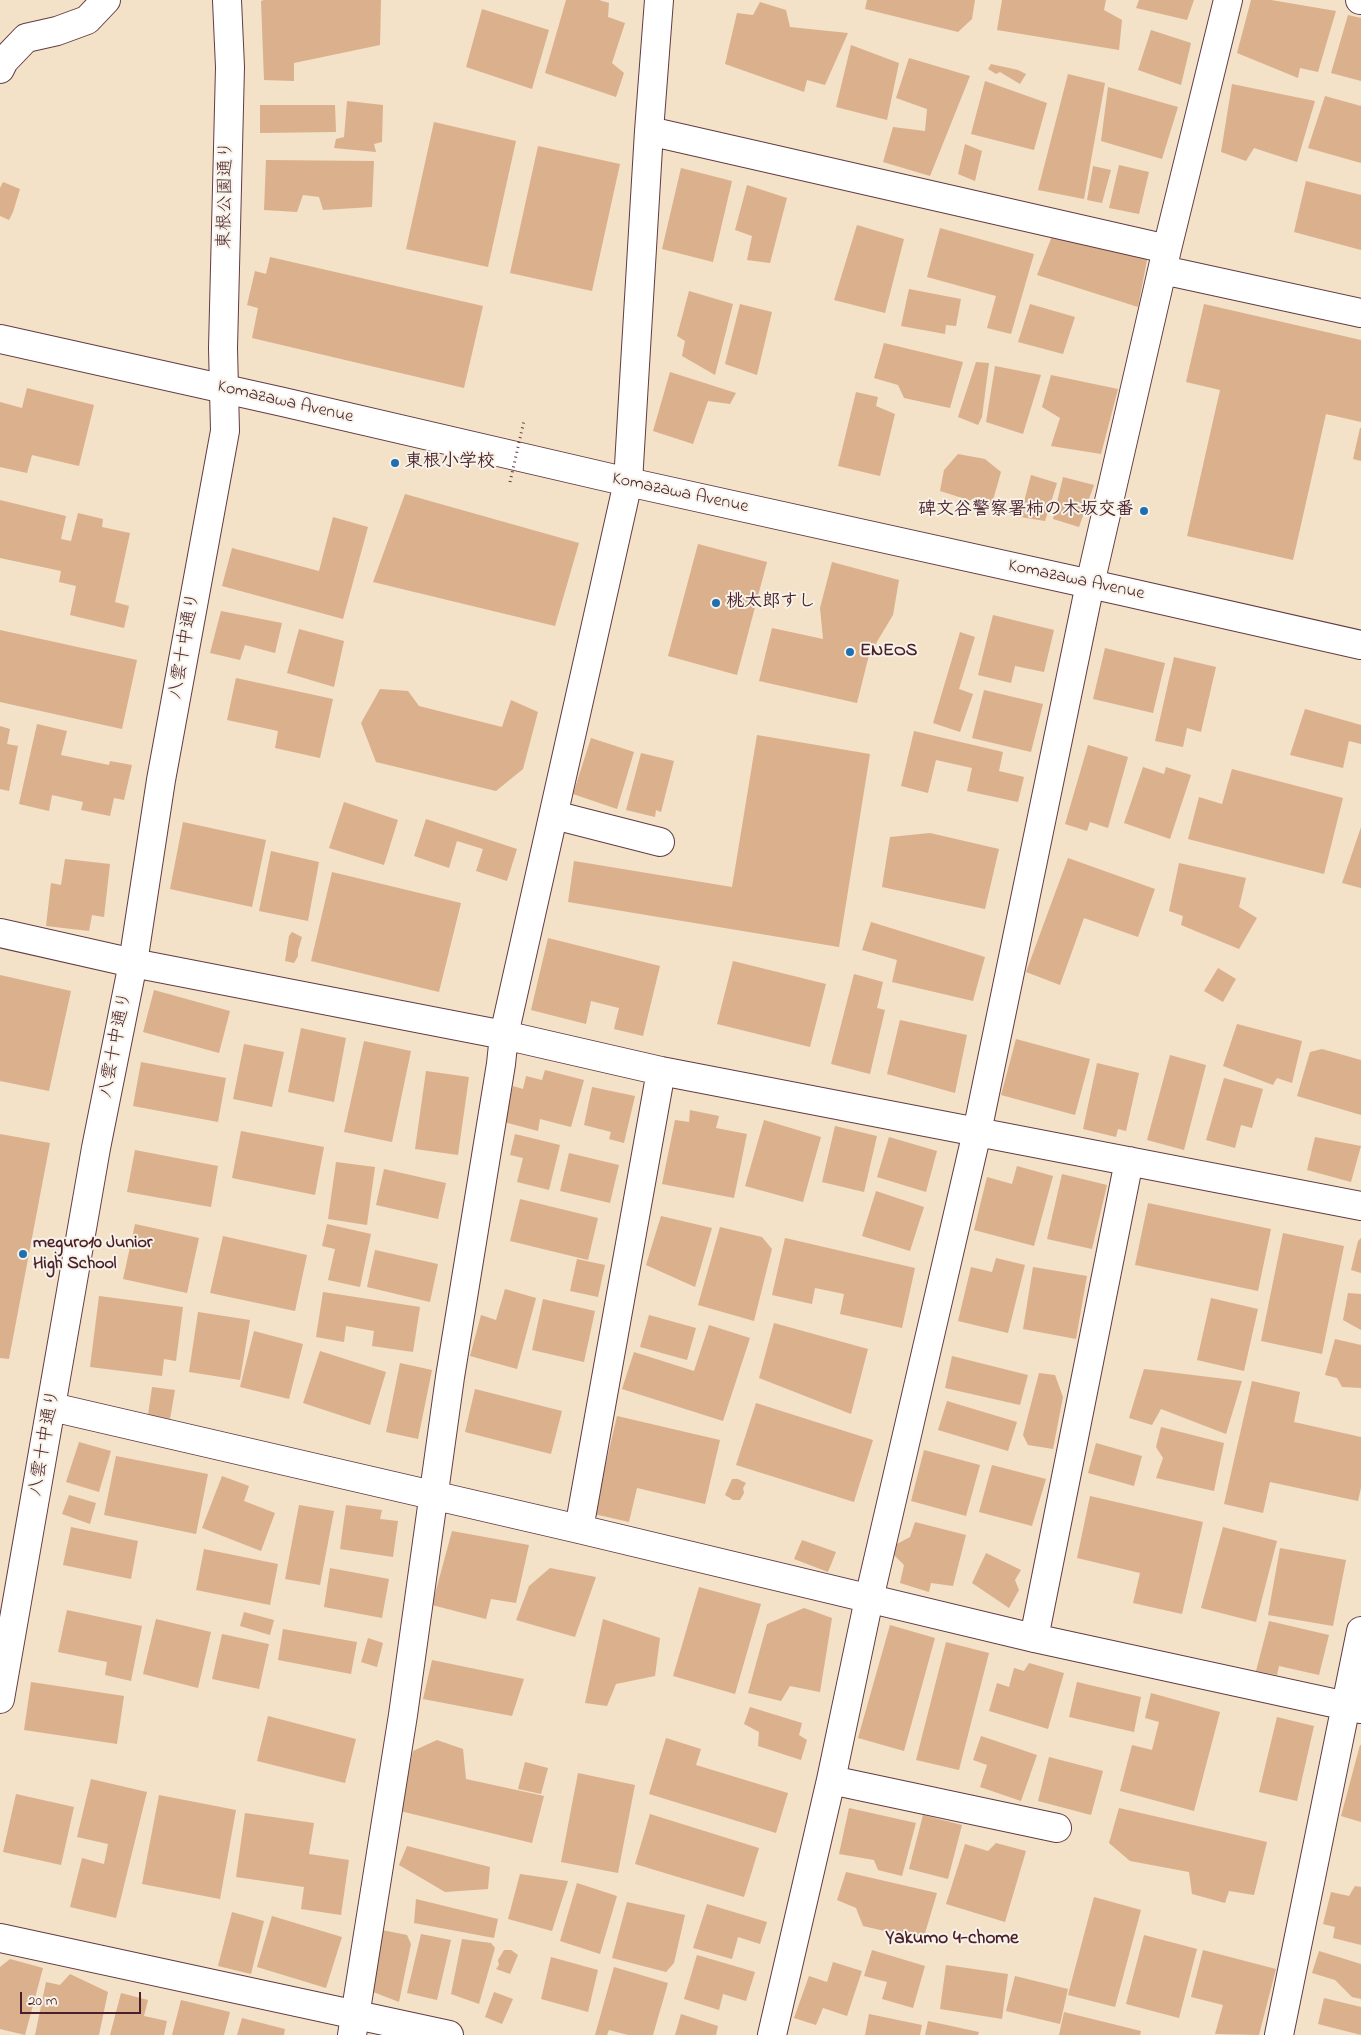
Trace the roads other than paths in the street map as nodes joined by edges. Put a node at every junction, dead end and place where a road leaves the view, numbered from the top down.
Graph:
1 (106, 0) edge
2 (227, 0) edge
3 (659, 0) edge
4 (1228, 0) edge
5 (1, 63) edge
6 (649, 131) junction
7 (1165, 259) junction
8 (1361, 312) edge
9 (0, 339) edge
10 (224, 389) junction
11 (628, 482) junction
12 (1090, 584) junction
13 (1361, 645) edge
14 (554, 815) junction
15 (660, 842) dead end
16 (0, 933) edge
17 (133, 963) junction
18 (504, 1035) junction
19 (661, 1071) junction
20 (977, 1132) junction
21 (1129, 1161) junction
22 (1361, 1206) edge
23 (52, 1407) junction
24 (435, 1495) junction
25 (578, 1529) junction
26 (869, 1599) junction
27 (1361, 1631) edge
28 (1034, 1638) junction
29 (0, 1699) edge
30 (1353, 1707) edge
31 (831, 1780) junction
32 (1057, 1828) dead end
33 (0, 1938) edge
34 (354, 2024) edge
35 (449, 2035) edge
36 (772, 2035) edge
37 (1279, 2035) edge

1 - 5 street
2 - 10 street, 東根公園通り
3 - 6 street
4 - 7 street
6 - 7 street
6 - 11 street
7 - 8 street
7 - 12 street
9 - 10 street, Komazawa Avenue
10 - 11 street, Komazawa Avenue
10 - 17 street, 八雲十中通り
11 - 12 street, Komazawa Avenue
11 - 14 street
12 - 13 street, Komazawa Avenue
12 - 20 street
14 - 15 street
14 - 18 street
16 - 17 street
17 - 18 street
17 - 23 street, 八雲十中通り
18 - 19 street
18 - 24 street
19 - 20 street
19 - 25 street
20 - 21 street
20 - 26 street
21 - 22 street
21 - 28 street
23 - 24 street
23 - 29 street, 八雲十中通り
24 - 25 street
24 - 34 street
25 - 26 street
26 - 28 street
26 - 31 street
27 - 30 street
28 - 30 street
30 - 37 street
31 - 32 street
31 - 36 street
33 - 34 street
34 - 35 street

